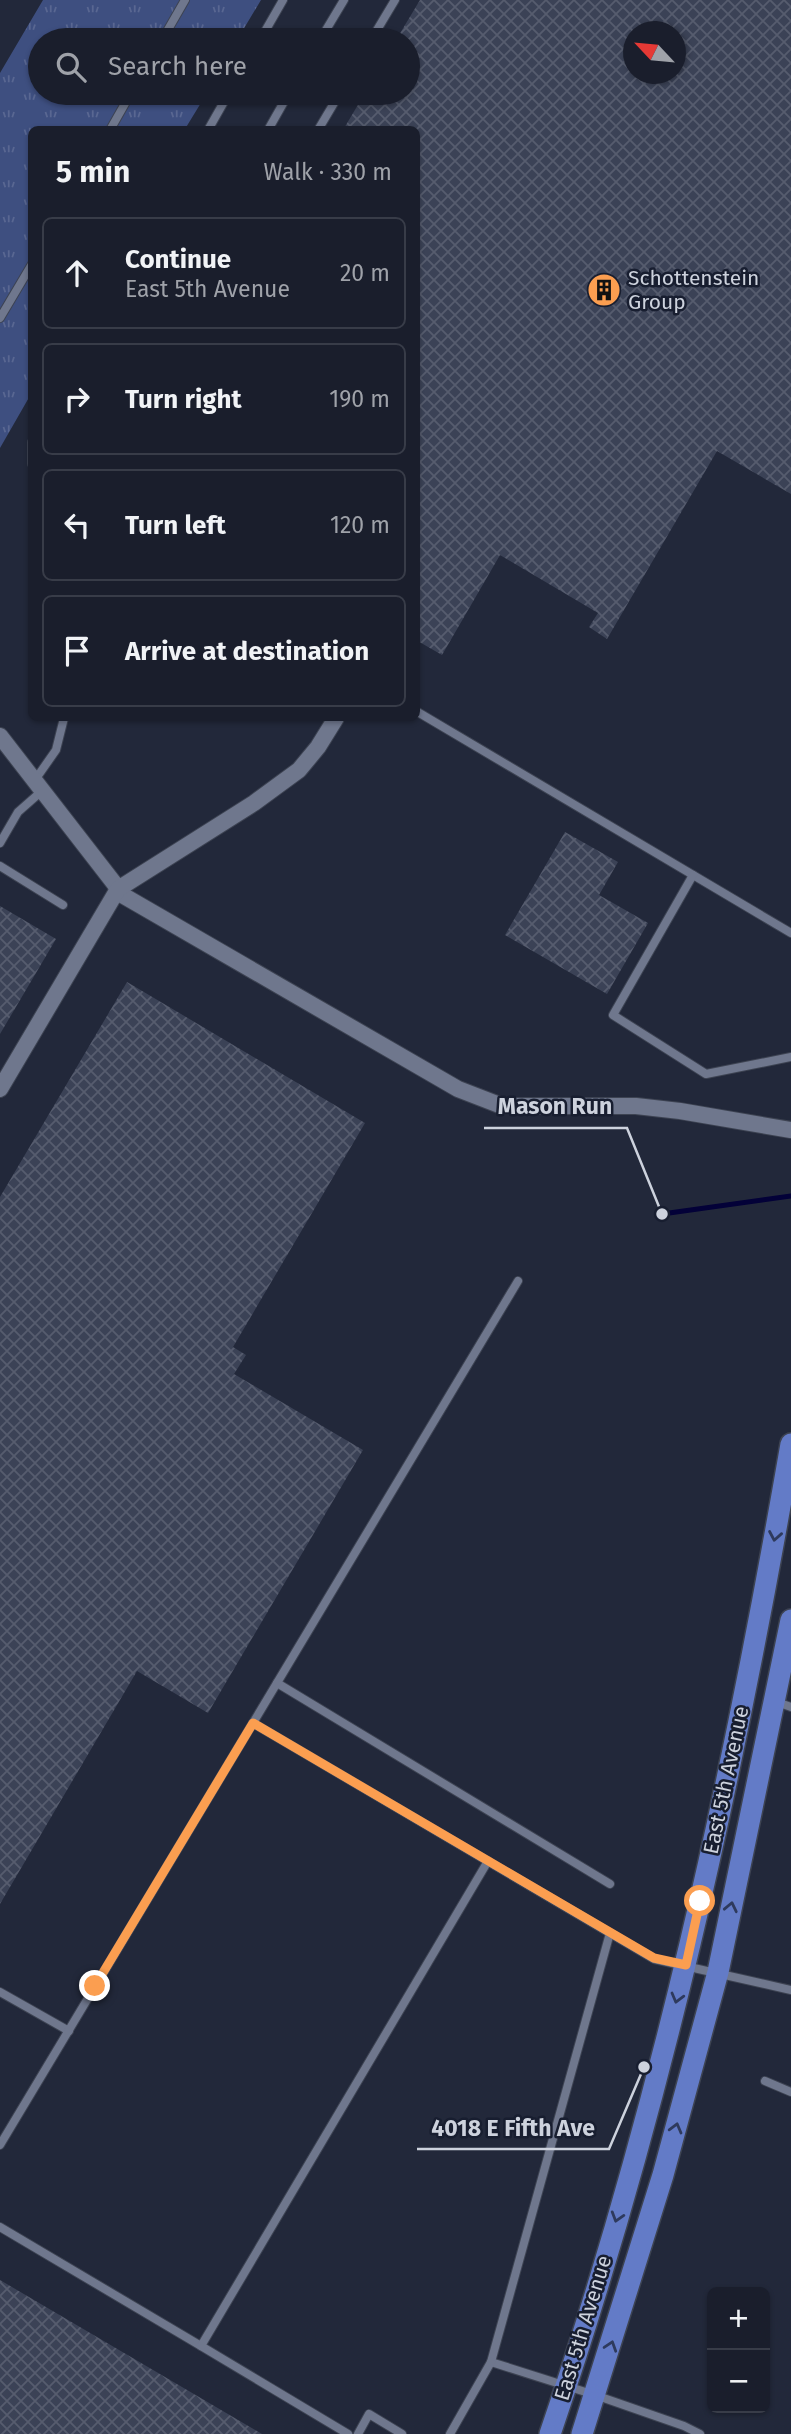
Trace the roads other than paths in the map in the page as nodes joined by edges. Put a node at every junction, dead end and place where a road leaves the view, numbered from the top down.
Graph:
1 (185, 0) edge
2 (283, 0) edge
3 (344, 0) edge
4 (395, 0) edge
5 (169, 28) edge
6 (267, 28) edge
7 (327, 28) edge
8 (378, 28) edge
9 (124, 105) edge
10 (222, 105) edge
11 (282, 105) edge
12 (333, 105) edge
13 (112, 126) edge
14 (210, 126) edge
15 (270, 126) edge
16 (320, 126) edge
17 (28, 271) edge
18 (0, 318) edge
19 (420, 713) edge
20 (63, 721) edge
21 (334, 721) edge
22 (0, 736) edge
23 (39, 785) junction
24 (0, 843) edge
25 (0, 866) edge
26 (693, 874) junction
27 (118, 889) junction
28 (63, 905) dead end
29 (791, 933) edge
30 (791, 1057) edge
31 (0, 1089) edge
32 (791, 1130) edge
33 (518, 1281) dead end
34 (791, 1444) edge
35 (791, 1620) edge
36 (277, 1683) junction
37 (783, 1704) edge
38 (253, 1723) junction
39 (488, 1861) junction
40 (610, 1884) dead end
41 (610, 1933) junction
42 (686, 1965) junction
43 (718, 1972) junction
44 (791, 1990) edge
45 (0, 1992) edge
46 (69, 2031) junction
47 (765, 2081) dead end
48 (791, 2092) edge
49 (0, 2146) edge
50 (0, 2227) edge
51 (201, 2346) junction
52 (491, 2361) junction
53 (566, 2386) junction
54 (595, 2395) junction
55 (348, 2434) edge
56 (358, 2434) edge
57 (402, 2434) edge
58 (450, 2434) edge
59 (550, 2434) edge
60 (582, 2434) edge
61 (700, 2434) edge

1 - 5 lane
2 - 6 lane
3 - 7 lane
4 - 8 lane
9 - 13 lane
10 - 14 lane
11 - 15 lane
12 - 16 lane
17 - 18 lane
19 - 26 lane
20 - 23 lane
21 - 27 street
22 - 23 street
23 - 24 lane
23 - 27 street
25 - 28 lane
26 - 29 lane
26 - 30 lane
27 - 31 street
27 - 32 street
33 - 36 lane
34 -> 42 main road, East 5th Avenue
35 - 37 main road, East 5th Avenue
36 - 38 lane
36 - 40 lane
43 -> 37 main road, East 5th Avenue
38 - 39 lane
38 - 46 lane
39 - 41 lane
39 - 51 lane
41 - 42 lane
41 - 52 lane
42 - 43 lane
42 -> 53 main road, East 5th Avenue
43 - 44 lane
54 -> 43 main road, East 5th Avenue
45 - 46 lane
46 - 49 lane
47 - 48 lane
50 - 51 lane
51 - 55 lane
52 - 53 lane
52 - 58 lane
53 - 54 lane
53 - 59 main road, East 5th Avenue
54 - 60 main road, East 5th Avenue
54 - 61 lane
56 - 57 lane

